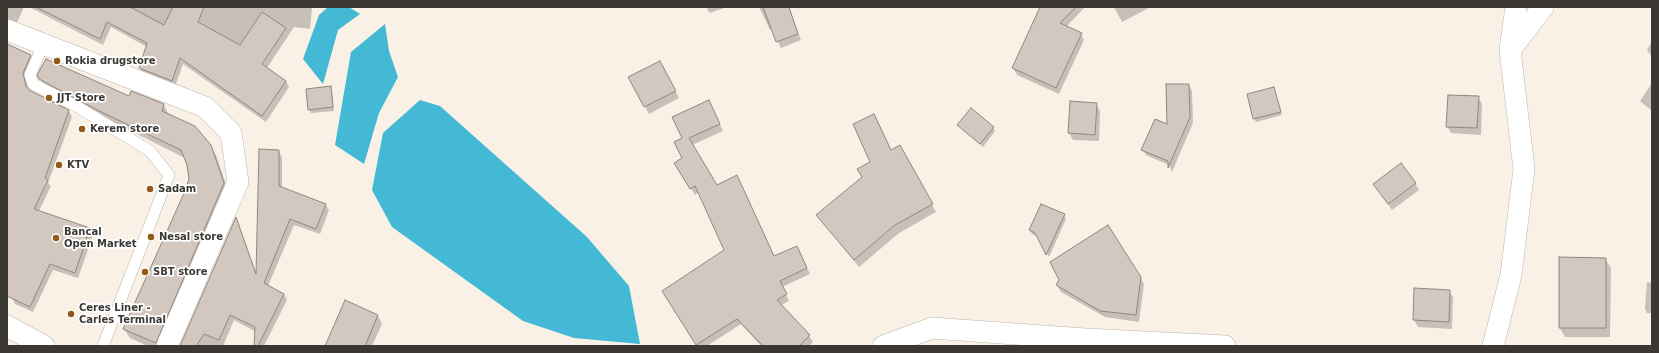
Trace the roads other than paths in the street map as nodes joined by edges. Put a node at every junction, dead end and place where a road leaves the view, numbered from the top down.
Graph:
1 (1516, 7) edge
2 (1543, 7) edge
3 (7, 30) edge
4 (43, 45) junction
5 (1510, 50) junction
6 (7, 326) edge
7 (44, 346) edge
8 (103, 346) edge
9 (167, 346) edge
10 (883, 346) edge
11 (1225, 346) edge
12 (1493, 346) edge

1 - 5 street
2 - 5 street
3 - 4 street
4 - 8 lane
4 - 9 street
5 - 12 street
6 - 7 street
10 - 11 street

